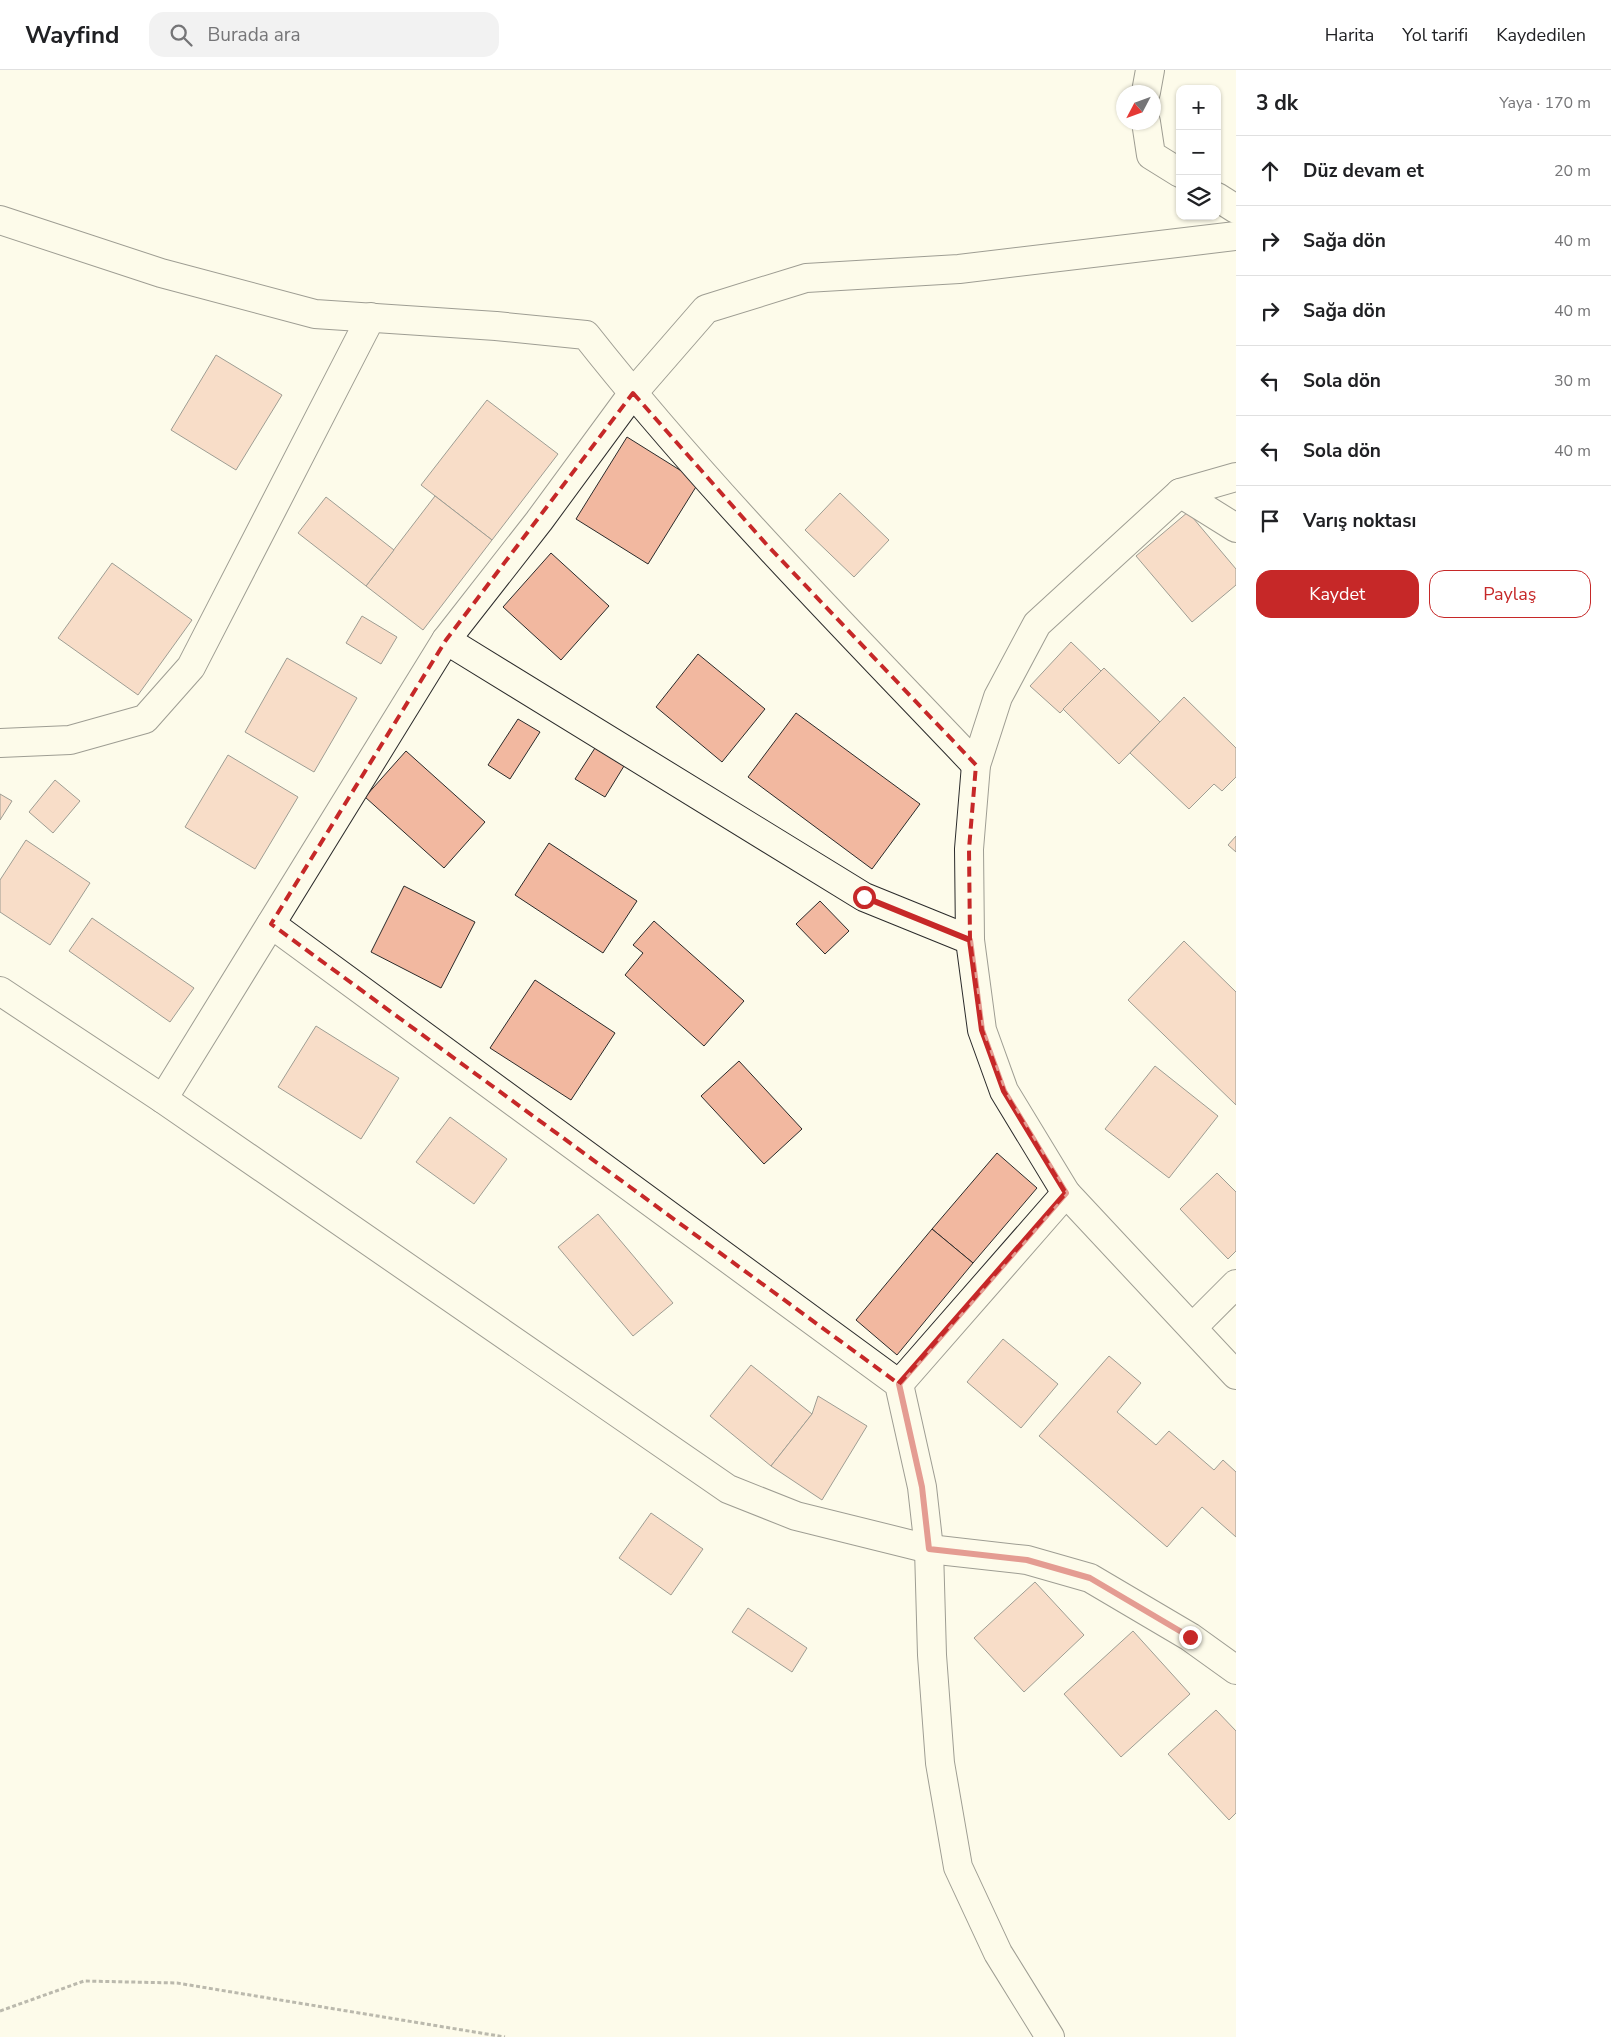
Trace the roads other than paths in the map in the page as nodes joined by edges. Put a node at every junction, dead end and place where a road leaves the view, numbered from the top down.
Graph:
1 (1150, 70) edge
2 (1147, 85) edge
3 (1147, 130) edge
4 (1176, 171) edge
5 (1221, 200) edge
6 (1236, 209) edge
7 (0, 220) edge
8 (1236, 236) edge
9 (371, 317) junction
10 (632, 394) junction
11 (1236, 476) edge
12 (1180, 493) junction
13 (1236, 528) edge
14 (446, 640) junction
15 (0, 743) edge
16 (976, 765) junction
17 (271, 924) junction
18 (970, 940) junction
19 (0, 991) edge
20 (163, 1099) junction
21 (1066, 1193) junction
22 (1236, 1284) edge
23 (1193, 1326) junction
24 (1236, 1375) edge
25 (899, 1384) junction
26 (929, 1549) junction
27 (1236, 1670) edge
28 (1050, 2037) edge

1 - 2 street
3 - 4 street
5 - 6 street
7 - 9 street
8 - 10 street
9 - 10 street
9 - 15 street
10 - 14 street
10 - 16 street
11 - 12 street
12 - 13 street
12 - 16 street
14 - 17 street
14 - 18 street
16 - 18 street
17 - 20 street
17 - 25 street
18 - 21 street
19 - 20 street
20 - 26 street
21 - 23 street
21 - 25 street
22 - 23 street
23 - 24 street
25 - 26 street
26 - 27 street
26 - 28 street

